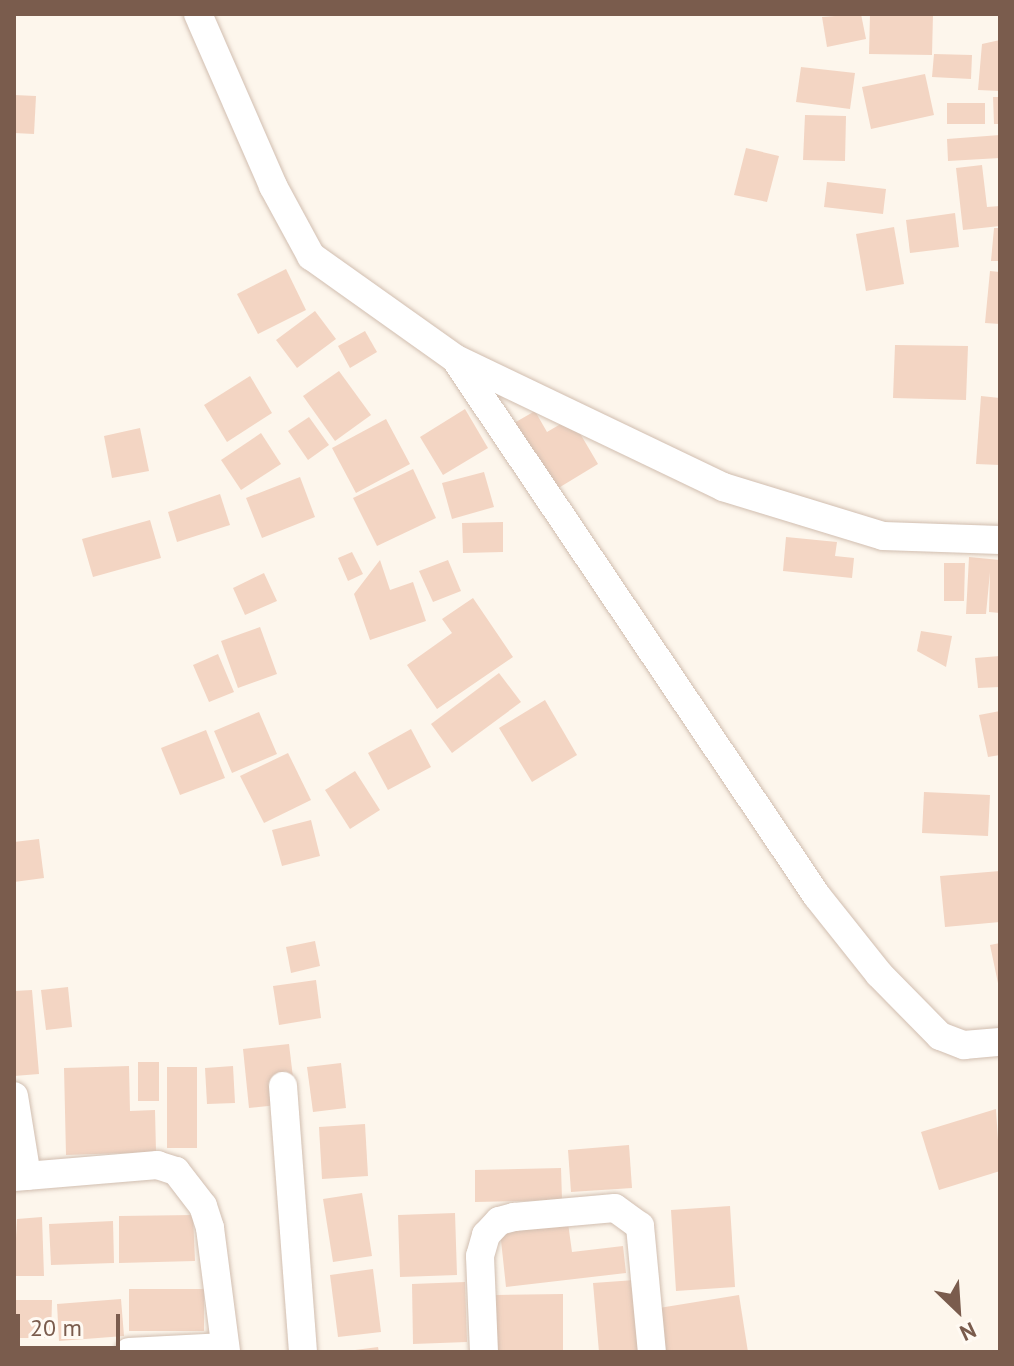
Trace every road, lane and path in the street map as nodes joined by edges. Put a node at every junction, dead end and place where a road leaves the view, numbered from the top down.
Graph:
1 (198, 14) edge
2 (456, 359) junction
3 (1000, 540) edge
4 (1000, 1042) edge
5 (283, 1086) dead end
6 (14, 1096) edge
7 (21, 1176) edge
8 (226, 1349) edge
9 (129, 1352) edge
10 (303, 1352) edge
11 (484, 1352) edge
12 (652, 1352) edge

1 - 2 street
2 - 3 street
2 - 4 street
5 - 10 street
6 - 7 street
7 - 8 street
8 - 9 street
11 - 12 street

